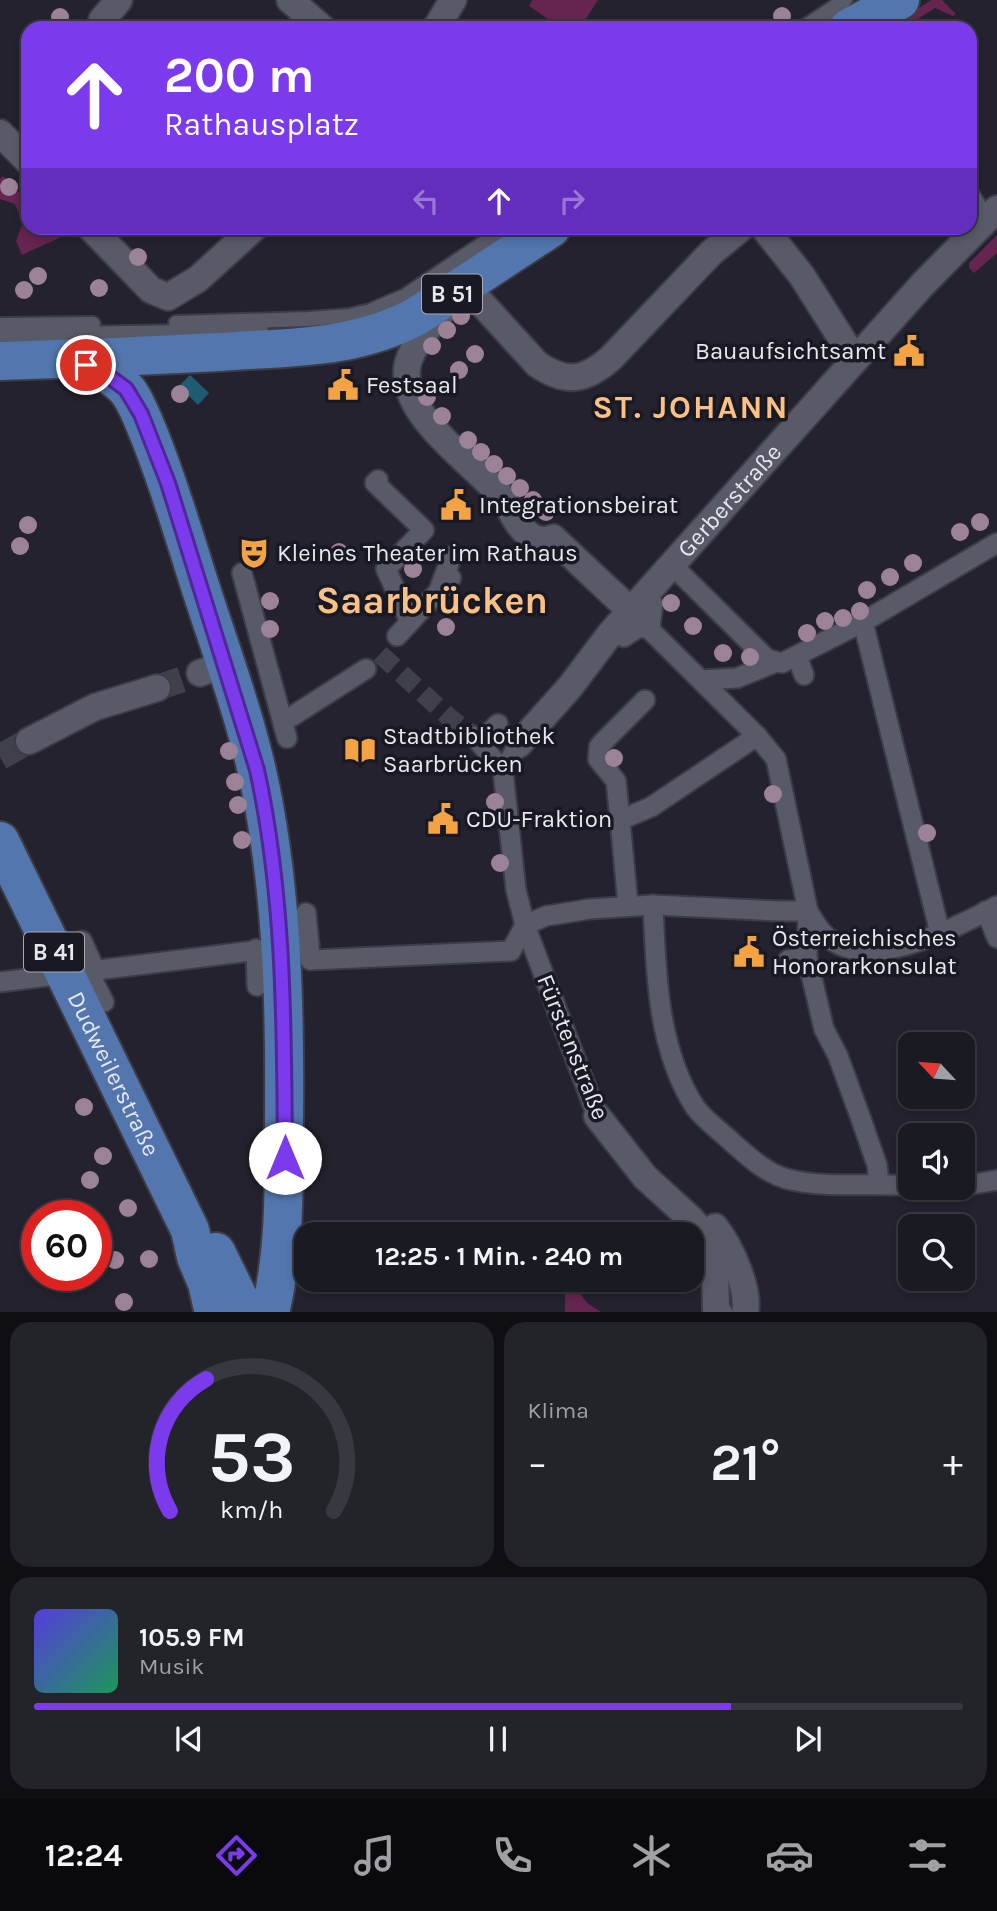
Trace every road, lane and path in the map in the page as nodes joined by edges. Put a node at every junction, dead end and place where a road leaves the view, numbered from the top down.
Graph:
1 (120, 0) edge
2 (290, 0) edge
3 (453, 0) edge
4 (900, 0) edge
5 (849, 12) edge
6 (102, 20) dead end
7 (314, 21) edge
8 (440, 21) edge
9 (823, 21) edge
10 (0, 133) edge
11 (21, 154) edge
12 (977, 198) edge
13 (992, 213) edge
14 (977, 228) edge
15 (98, 235) edge
16 (246, 235) edge
17 (496, 235) edge
18 (516, 235) edge
19 (540, 235) edge
20 (733, 235) edge
21 (770, 235) edge
22 (971, 235) edge
23 (465, 285) junction
24 (0, 325) edge
25 (0, 335) edge
26 (71, 359) junction
27 (855, 360) junction
28 (0, 361) edge
29 (378, 480) dead end
30 (997, 543) edge
31 (452, 556) dead end
32 (672, 565) junction
33 (242, 573) dead end
34 (645, 614) junction
35 (863, 622) junction
36 (624, 637) dead end
37 (776, 662) junction
38 (366, 669) dead end
39 (701, 680) junction
40 (157, 688) tunnel mouth
41 (645, 701) dead end
42 (498, 724) dead end
43 (757, 736) junction
44 (29, 741) tunnel mouth
45 (519, 744) joint
46 (503, 771) junction
47 (620, 820) junction
48 (0, 841) edge
49 (628, 905) junction
50 (653, 905) junction
51 (992, 908) edge
52 (808, 911) junction
53 (306, 913) dead end
54 (524, 925) junction
55 (940, 933) junction
56 (997, 938) edge
57 (289, 958) junction
58 (82, 964) junction
59 (0, 982) edge
60 (104, 1002) dead end
61 (597, 1116) joint
62 (634, 1160) junction
63 (997, 1180) edge
64 (879, 1183) junction
65 (975, 1184) edge
66 (898, 1185) edge
67 (190, 1230) junction
68 (214, 1312) edge
69 (246, 1312) edge
70 (270, 1312) edge
71 (719, 1312) edge
72 (745, 1312) edge

1 - 6 street
2 - 7 street
3 - 8 street
4 - 5 main road
5 - 9 lane
10 - 11 street
12 - 13 lane
13 - 14 street, Gerberstraße
15 - 16 street
17 - 24 lane
18 - 25 lane
19 - 23 main road, B 51
20 - 23 street
21 - 27 street
22 - 27 street, Gerberstraße
23 - 26 main road, B 51
23 - 34 street
26 - 28 main road, B 51
26 - 57 main road
27 - 32 street, Gerberstraße
29 - 31 street
30 - 35 street
32 - 34 street, Gerberstraße
32 - 37 street
33 - 38 street
34 - 36 street
34 - 39 street
34 - 45 street, Gerberstraße
35 - 37 street
35 - 55 street
37 - 39 street
39 - 43 street
40 - 44 street
41 - 47 street
42 - 46 street
43 - 47 street
43 - 52 street
45 - 46 street, Gerberstraße
46 - 54 street
47 - 49 street
48 - 58 main road, Dudweilerstraße / B 41
49 - 50 street
49 - 54 street
50 - 52 street
50 - 64 street
51 - 55 street
51 - 56 street
52 - 55 street
52 - 64 street
53 - 57 street
54 - 57 street
54 - 61 street, Fürstenstraße
57 - 58 street
57 - 70 main road
58 - 59 street
58 - 60 street
58 - 67 main road, Dudweilerstraße / B 41
61 - 62 street, Fürstenstraße
62 - 71 street, Fürstenstraße
62 - 72 street, Fürstenstraße
63 - 65 street
64 - 66 street
67 - 68 main road, Dudweilerstraße
67 - 69 main road, Dudweilerstraße / B 41

